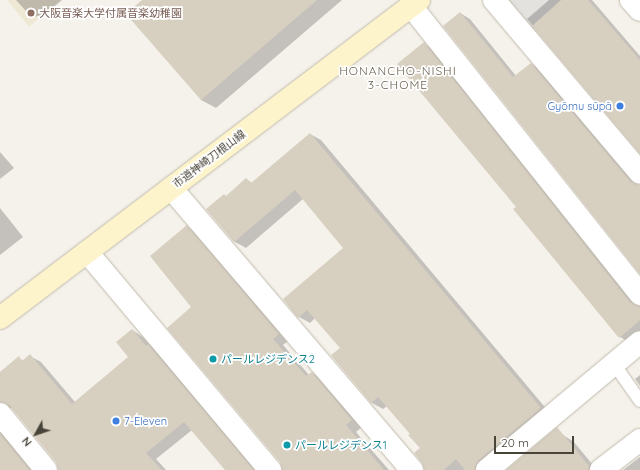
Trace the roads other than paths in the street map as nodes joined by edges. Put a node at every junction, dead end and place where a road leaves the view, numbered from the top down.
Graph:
1 (494, 0) edge
2 (631, 0) edge
3 (415, 3) edge
4 (640, 10) edge
5 (640, 173) edge
6 (171, 188) junction
7 (87, 252) junction
8 (640, 294) edge
9 (0, 318) edge
10 (640, 342) edge
11 (614, 364) junction
12 (640, 401) edge
13 (0, 414) edge
14 (640, 440) edge
15 (46, 470) edge
16 (270, 470) edge
17 (412, 470) edge
18 (487, 470) edge
19 (601, 470) edge

1 - 5 street
2 - 4 street
3 - 6 street, 市道神崎刀根山線
3 - 8 street
6 - 7 street, 市道神崎刀根山線
6 - 17 street
7 - 9 street, 市道神崎刀根山線
7 - 16 street
10 - 11 street
11 - 12 lane
11 - 18 street
13 - 15 street
14 - 19 street

